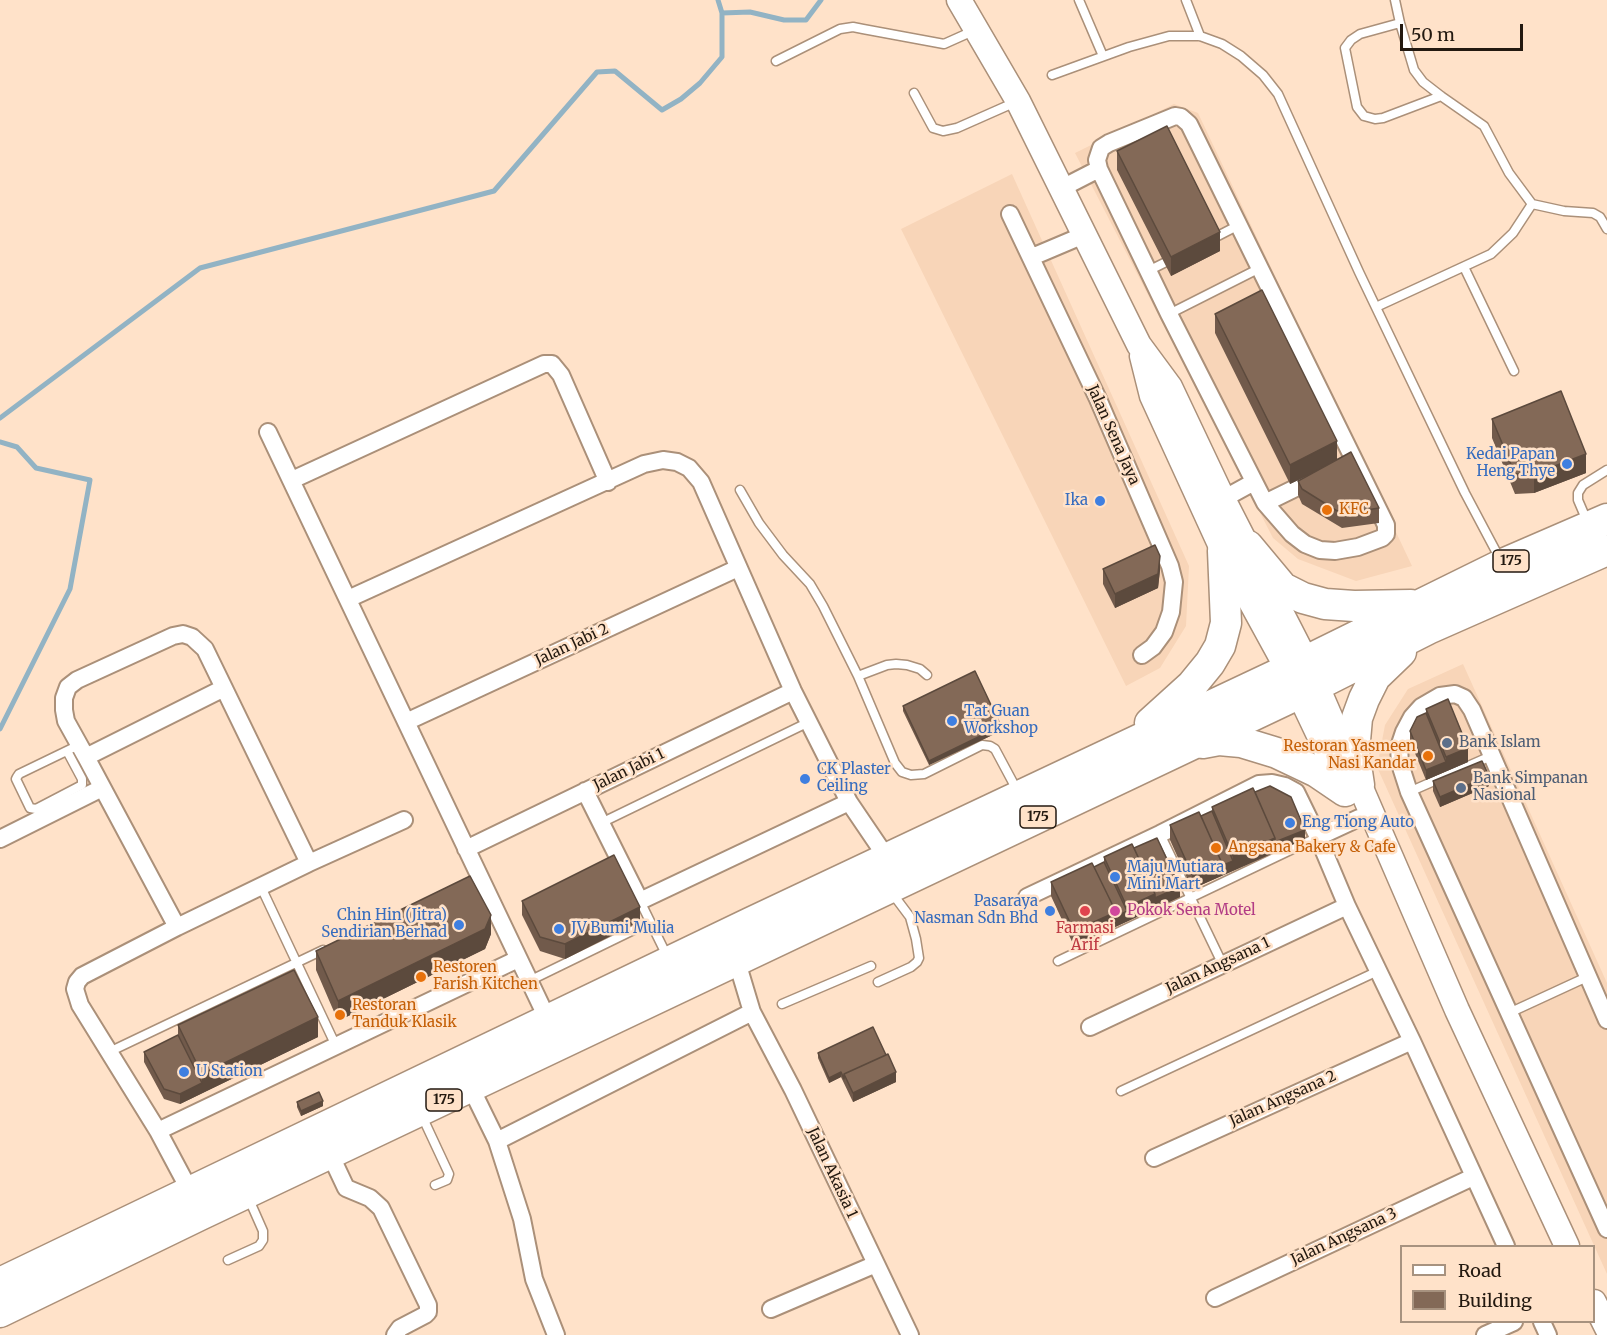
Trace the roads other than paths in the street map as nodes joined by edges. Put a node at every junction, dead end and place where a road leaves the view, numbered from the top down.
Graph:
1 (958, 0) edge
2 (1079, 0) edge
3 (1186, 0) edge
4 (1395, 0) edge
5 (1400, 23) junction
6 (977, 30) junction
7 (1200, 36) junction
8 (1103, 56) junction
9 (776, 62) dead end
10 (1052, 75) dead end
11 (914, 93) dead end
12 (1441, 96) junction
13 (1018, 101) junction
14 (1099, 169) junction
15 (1062, 188) junction
16 (1532, 204) junction
17 (1010, 214) dead end
18 (1239, 225) junction
19 (1607, 229) edge
20 (1084, 235) junction
21 (1198, 246) edge
22 (1178, 256) edge
23 (1032, 258) junction
24 (1464, 267) junction
25 (1260, 268) junction
26 (1148, 271) junction
27 (1376, 307) junction
28 (1169, 314) junction
29 (1139, 345) junction
30 (1514, 370) dead end
31 (268, 432) dead end
32 (1344, 464) junction
33 (1607, 470) edge
34 (292, 480) junction
35 (608, 482) junction
36 (1254, 482) junction
37 (740, 490) dead end
38 (1223, 499) junction
39 (1265, 503) junction
40 (1601, 532) edge
41 (1235, 549) junction
42 (1503, 564) junction
43 (738, 568) junction
44 (348, 599) junction
45 (1423, 617) junction
46 (1142, 655) dead end
47 (927, 675) dead end
48 (858, 676) junction
49 (1302, 677) junction
50 (224, 688) junction
51 (793, 691) junction
52 (406, 722) junction
53 (809, 722) junction
54 (1128, 744) junction
55 (1188, 745) junction
56 (77, 751) junction
57 (1491, 756) junction
58 (102, 788) junction
59 (1352, 788) junction
60 (585, 791) junction
61 (1409, 792) junction
62 (1020, 795) junction
63 (849, 802) junction
64 (1359, 818) junction
65 (404, 820) dead end
66 (600, 823) junction
67 (1160, 834) junction
68 (1318, 837) junction
69 (0, 838) edge
70 (466, 849) junction
71 (887, 858) junction
72 (309, 863) junction
73 (472, 884) edge
74 (261, 887) junction
75 (888, 888) junction
76 (1027, 897) dead end
77 (1191, 898) junction
78 (640, 901) junction
79 (1347, 906) junction
80 (650, 922) junction
81 (177, 927) junction
82 (329, 947) edge
83 (515, 961) junction
84 (670, 961) junction
85 (1058, 961) dead end
86 (298, 962) junction
87 (737, 962) junction
88 (1222, 963) junction
89 (871, 966) dead end
90 (1378, 971) junction
91 (1587, 977) junction
92 (530, 981) junction
93 (878, 982) dead end
94 (782, 1004) dead end
95 (1457, 1010) junction
96 (752, 1012) junction
97 (1509, 1013) junction
98 (548, 1020) junction
99 (1607, 1020) edge
100 (1090, 1027) dead end
101 (1412, 1041) junction
102 (336, 1046) junction
103 (109, 1052) junction
104 (471, 1088) junction
105 (1121, 1091) dead end
106 (420, 1111) junction
107 (158, 1131) junction
108 (497, 1141) junction
109 (330, 1154) junction
110 (1154, 1158) dead end
111 (1473, 1177) junction
112 (435, 1185) dead end
113 (190, 1191) junction
114 (246, 1193) junction
115 (1607, 1229) edge
116 (1506, 1245) edge
117 (1567, 1245) edge
118 (228, 1260) dead end
119 (876, 1264) junction
120 (0, 1283) edge
121 (1215, 1298) dead end
122 (771, 1309) dead end
123 (0, 1312) edge
124 (1512, 1323) edge
125 (395, 1335) edge
126 (556, 1335) edge
127 (910, 1335) edge
128 (1485, 1335) edge

1 - 6 main road
2 - 8 lane
3 - 7 lane
4 - 5 lane
5 - 12 lane
5 - 12 lane
6 - 9 lane
6 - 13 main road
7 - 8 lane
7 - 27 lane
8 - 10 lane
11 - 13 lane
12 - 16 lane
13 - 15 main road
14 - 15 street
14 - 18 street
14 - 26 street
15 - 20 main road
16 - 19 lane
16 - 24 lane
17 - 23 street, Jalan Sena Jaya
18 - 21 lane
18 - 25 street
20 - 23 street
20 - 29 main road
22 - 26 lane
23 - 46 street, Jalan Sena Jaya
24 - 27 lane
24 - 30 lane
25 - 28 lane
25 - 32 street
26 - 28 street
27 - 42 lane
28 - 36 street
29 - 38 main road
29 - 41 main road
31 - 34 street
32 - 39 street
32 - 39 street
33 - 40 lane
34 - 35 street
34 - 44 street
35 - 43 street
35 - 44 street
36 - 38 street
36 - 39 street
37 - 48 lane
38 - 41 main road
40 - 42 highway, 175
40 - 45 highway, 175
41 - 45 highway
41 - 49 main road
41 - 54 highway
42 - 45 highway, 175
43 - 51 street
43 - 52 street, Jalan Jabi 2
44 - 52 street
45 - 49 highway, 175
45 - 59 highway
47 - 48 lane
48 - 62 lane
49 - 54 highway, 175
49 - 55 highway, 175
49 - 59 main road
50 - 56 street
50 - 56 street
50 - 72 street
51 - 53 street
51 - 60 street, Jalan Jabi 1
52 - 70 street
53 - 63 street
53 - 66 lane
54 - 62 highway, 175
55 - 59 highway
55 - 75 highway, 175
56 - 56 lane
56 - 58 street
57 - 61 lane
57 - 61 street
57 - 91 street
58 - 69 street
58 - 81 street
59 - 64 main road
59 - 95 main road
60 - 66 street
60 - 70 street, Jalan Jabi 1
61 - 97 street
62 - 71 highway, 175
63 - 71 street
63 - 78 street
64 - 68 street
64 - 95 main road
65 - 72 street
66 - 78 street
67 - 68 street
67 - 76 street
67 - 77 lane
68 - 77 lane
68 - 79 street
70 - 83 street
71 - 84 highway, 175
72 - 74 street
73 - 83 lane
74 - 81 street
74 - 86 lane
75 - 87 highway, 175
75 - 93 lane
77 - 85 lane
77 - 88 lane
78 - 80 lane
79 - 88 street, Jalan Angsana 1
79 - 90 street
80 - 84 lane
80 - 92 lane
81 - 103 street
82 - 86 lane
83 - 92 street
83 - 102 street
84 - 98 highway, 175
86 - 102 lane
86 - 103 lane
87 - 96 street, Jalan Akasia 1
87 - 104 highway, 175
88 - 100 street, Jalan Angsana 1
89 - 94 lane
90 - 101 street
90 - 105 lane
91 - 97 lane
91 - 99 street
92 - 98 street
95 - 117 main road
96 - 108 street
96 - 119 street, Jalan Akasia 1
97 - 115 street
98 - 113 highway, 175
101 - 110 street, Jalan Angsana 2
101 - 111 street
102 - 107 street
103 - 107 street
104 - 106 highway, 175
104 - 108 street
106 - 109 highway, 175
106 - 112 lane
107 - 113 street
108 - 126 street
109 - 114 highway, 175
109 - 125 street
111 - 116 street
111 - 121 street, Jalan Angsana 3
113 - 120 highway, 175
114 - 118 lane
114 - 123 highway, 175
119 - 122 street
119 - 127 street, Jalan Akasia 1
124 - 128 street

